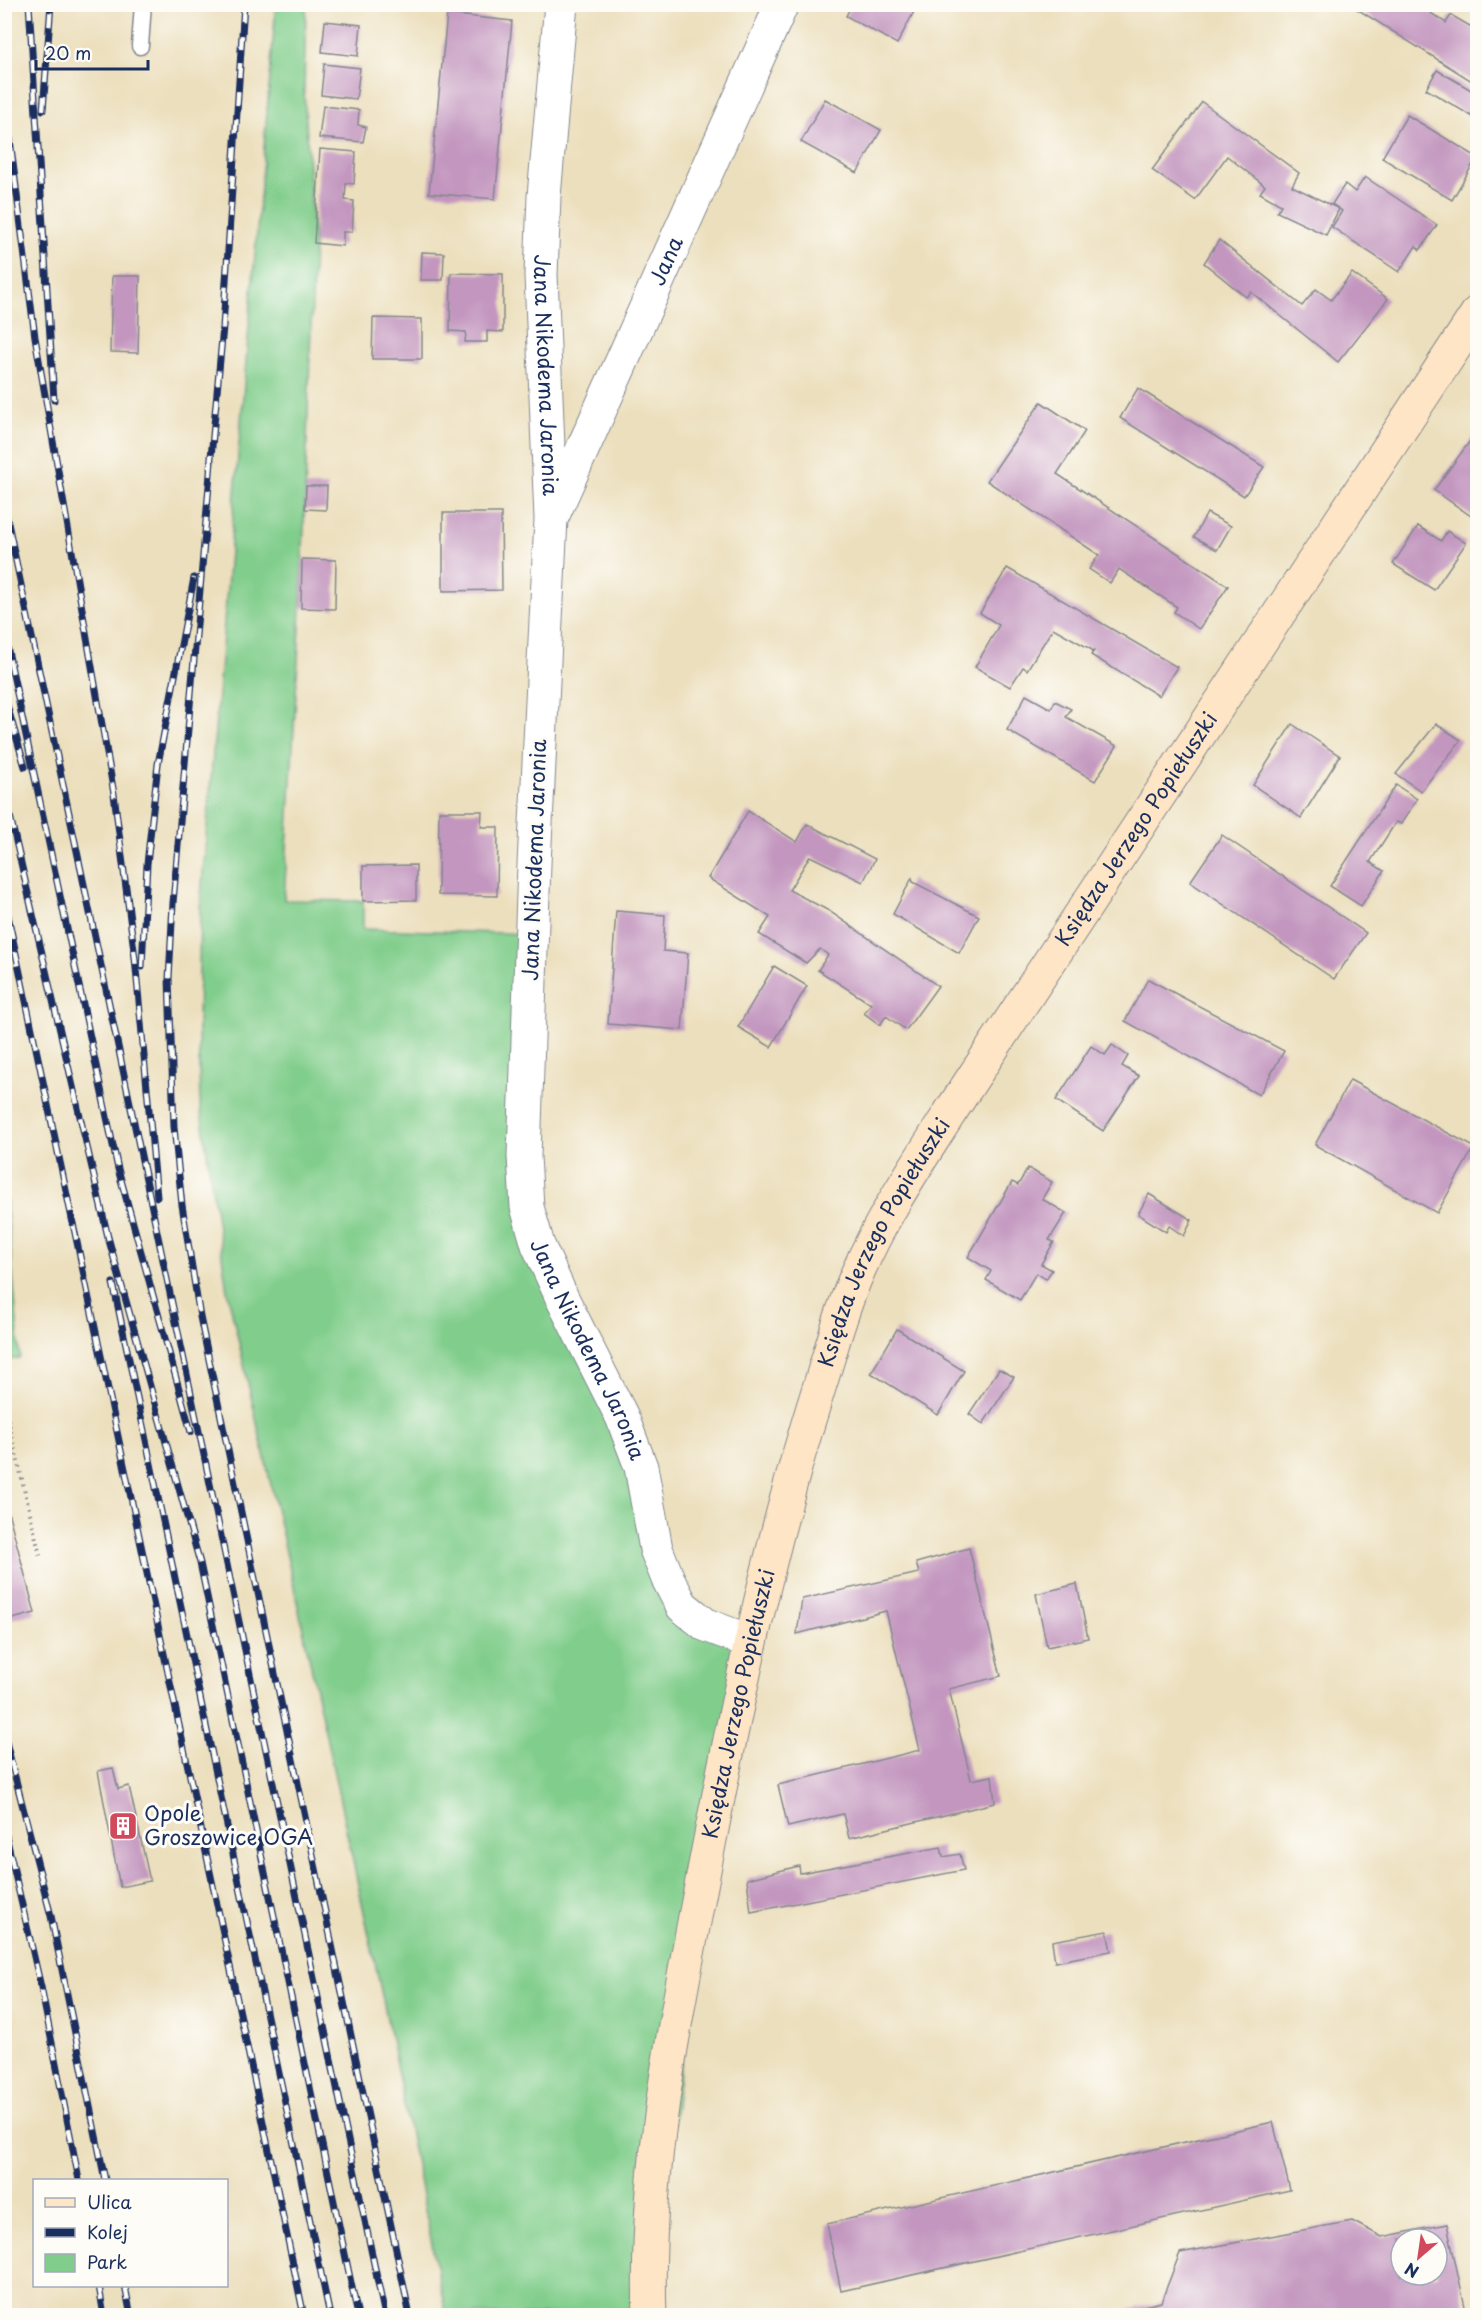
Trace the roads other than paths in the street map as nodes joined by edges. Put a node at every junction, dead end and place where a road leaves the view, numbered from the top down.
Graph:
1 (143, 4) edge
2 (561, 4) edge
3 (782, 4) edge
4 (140, 46) dead end
5 (1478, 312) edge
6 (551, 519) junction
7 (751, 1642) junction
8 (650, 2316) edge

1 - 4 lane
2 - 6 street, Jana Nikodema Jaronia
3 - 6 street, Jana
5 - 7 main road, Księdza Jerzego Popiełuszki
6 - 7 street, Jana Nikodema Jaronia
7 - 8 main road, Księdza Jerzego Popiełuszki

